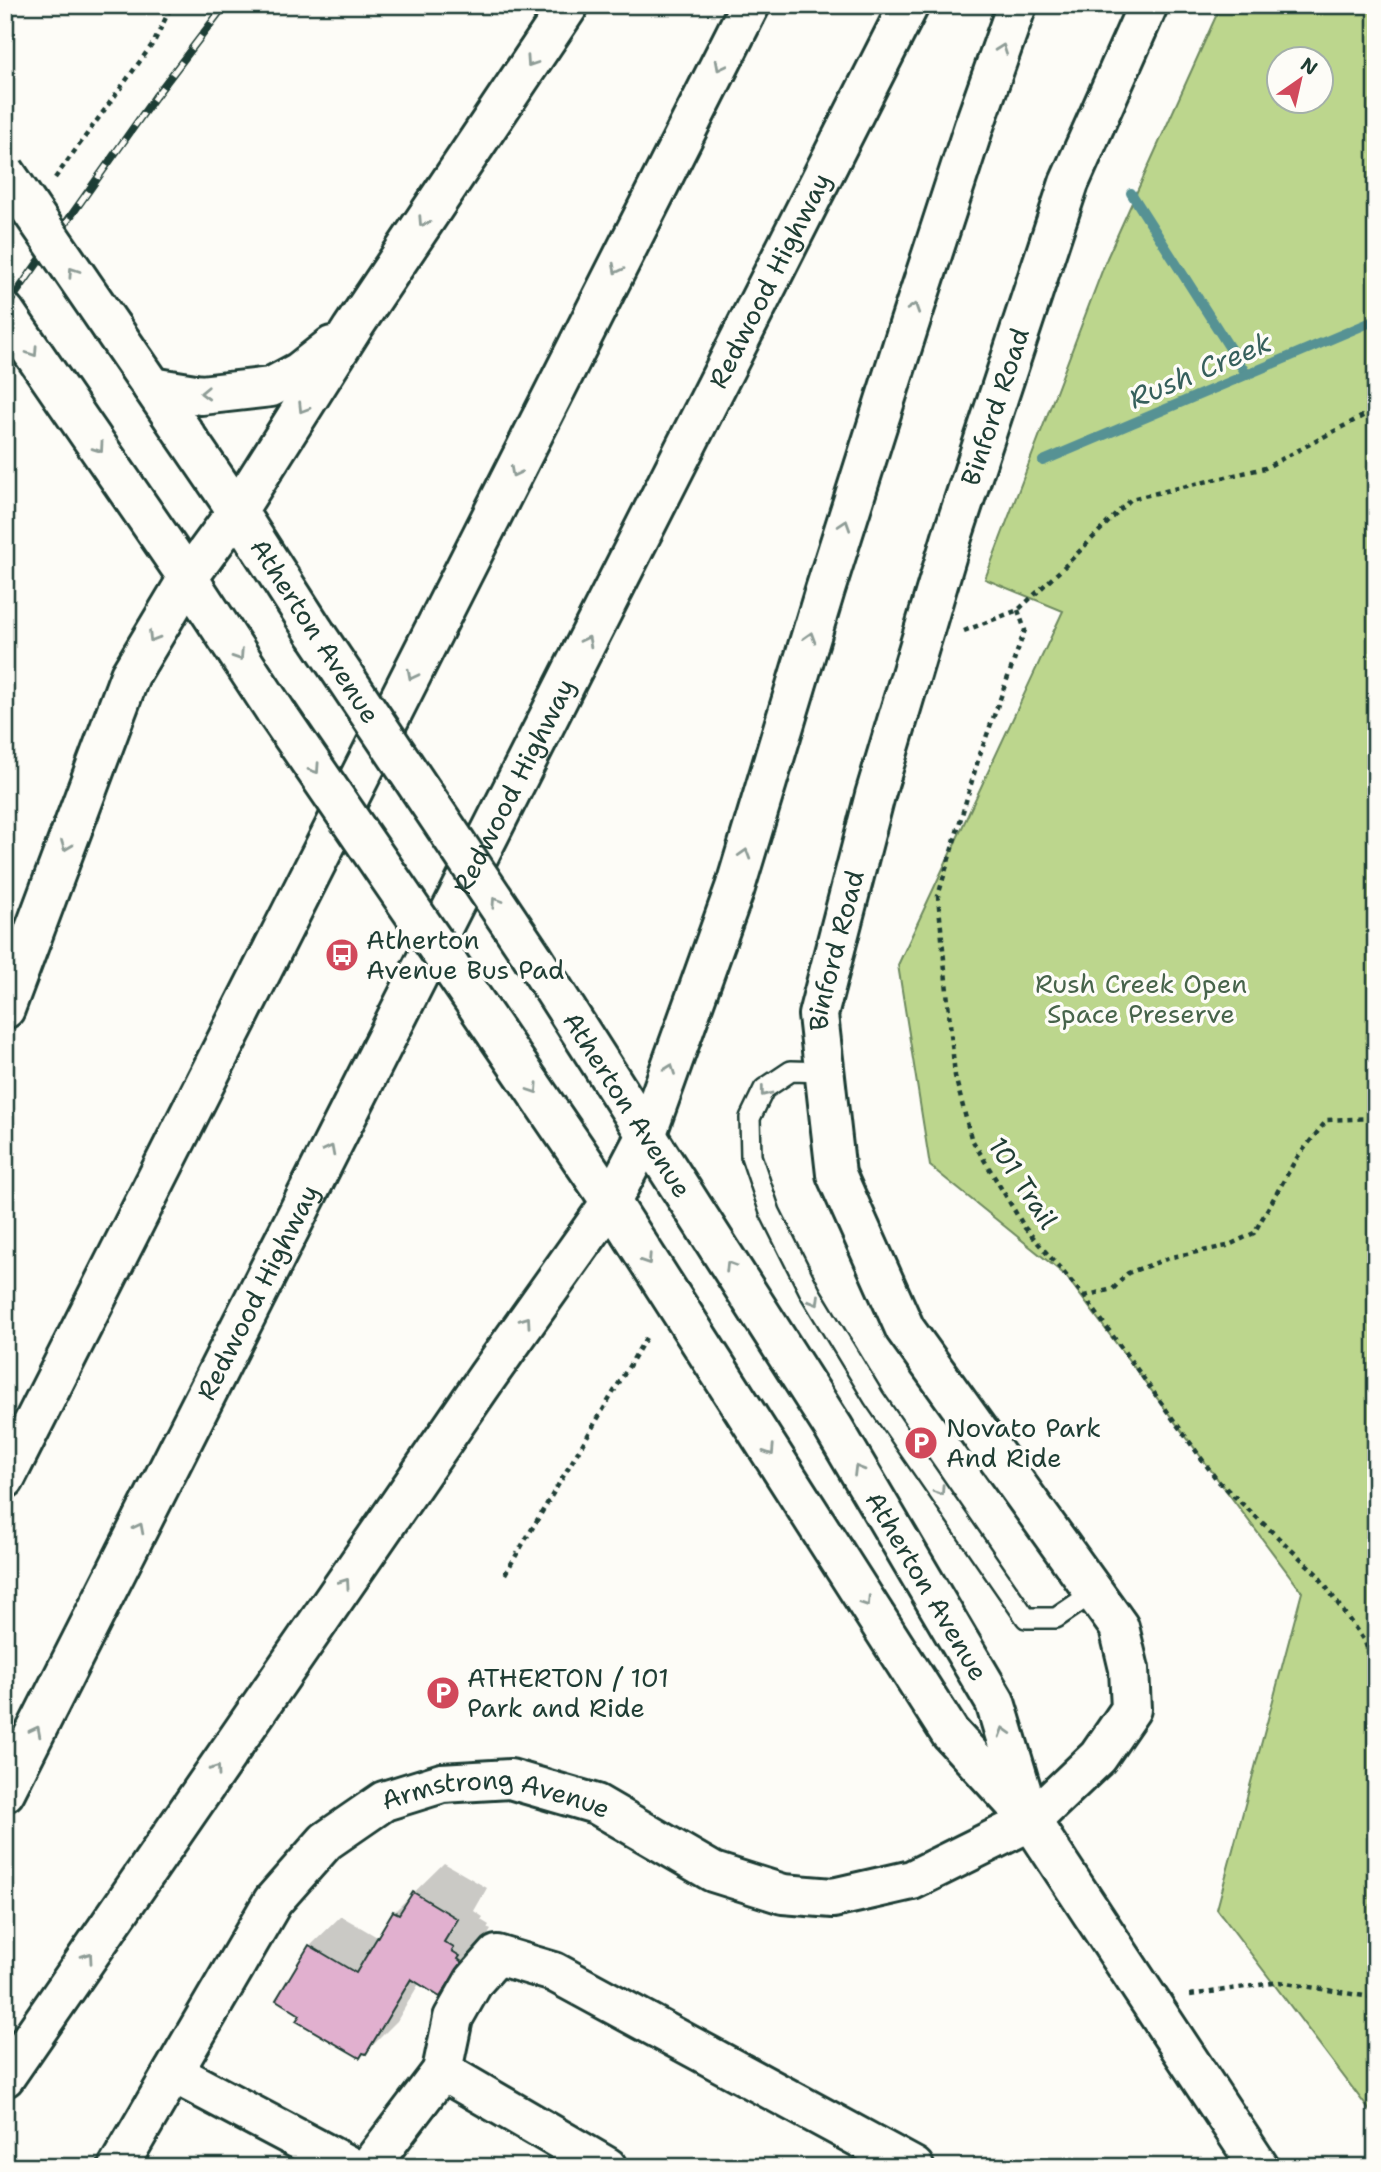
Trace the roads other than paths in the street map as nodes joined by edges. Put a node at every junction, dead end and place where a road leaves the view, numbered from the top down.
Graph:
1 (569, 5) edge
2 (750, 5) edge
3 (909, 5) edge
4 (1017, 5) edge
5 (1148, 5) edge
6 (5, 172) edge
7 (5, 312) edge
8 (352, 329) junction
9 (152, 387) junction
10 (237, 511) junction
11 (188, 578) junction
12 (5, 1009) edge
13 (825, 1072) junction
14 (647, 1133) junction
15 (611, 1202) junction
16 (5, 1479) edge
17 (1094, 1592) junction
18 (5, 1792) edge
19 (1031, 1821) junction
20 (442, 2071) junction
21 (173, 2073) junction
22 (5, 2077) edge
23 (118, 2167) edge
24 (351, 2167) edge
25 (369, 2167) edge
26 (607, 2167) edge
27 (914, 2167) edge
28 (1259, 2167) edge

1 -> 8 main road
2 -> 16 main road
18 -> 3 main road, Redwood Highway
14 -> 4 main road
5 - 13 main road, Binford Road
9 -> 6 main road, Atherton Avenue, bridge
7 -> 11 main road, Atherton Avenue
8 -> 9 main road
8 -> 10 main road
9 - 10 main road, Atherton Avenue
10 - 11 main road
14 -> 10 main road, Atherton Avenue, bridge
11 -> 12 main road
11 -> 15 main road, Atherton Avenue, bridge
13 - 17 main road, Binford Road
13 -> 17 lane
14 - 15 main road
19 -> 14 main road, Atherton Avenue
15 -> 19 main road, Atherton Avenue
22 -> 15 main road
17 - 19 main road, Binford Road
19 - 21 main road, Armstrong Avenue
19 - 28 main road, Atherton Avenue
20 - 25 main road
20 - 26 main road
20 - 27 main road
21 - 23 main road, Armstrong Avenue
21 - 24 main road

